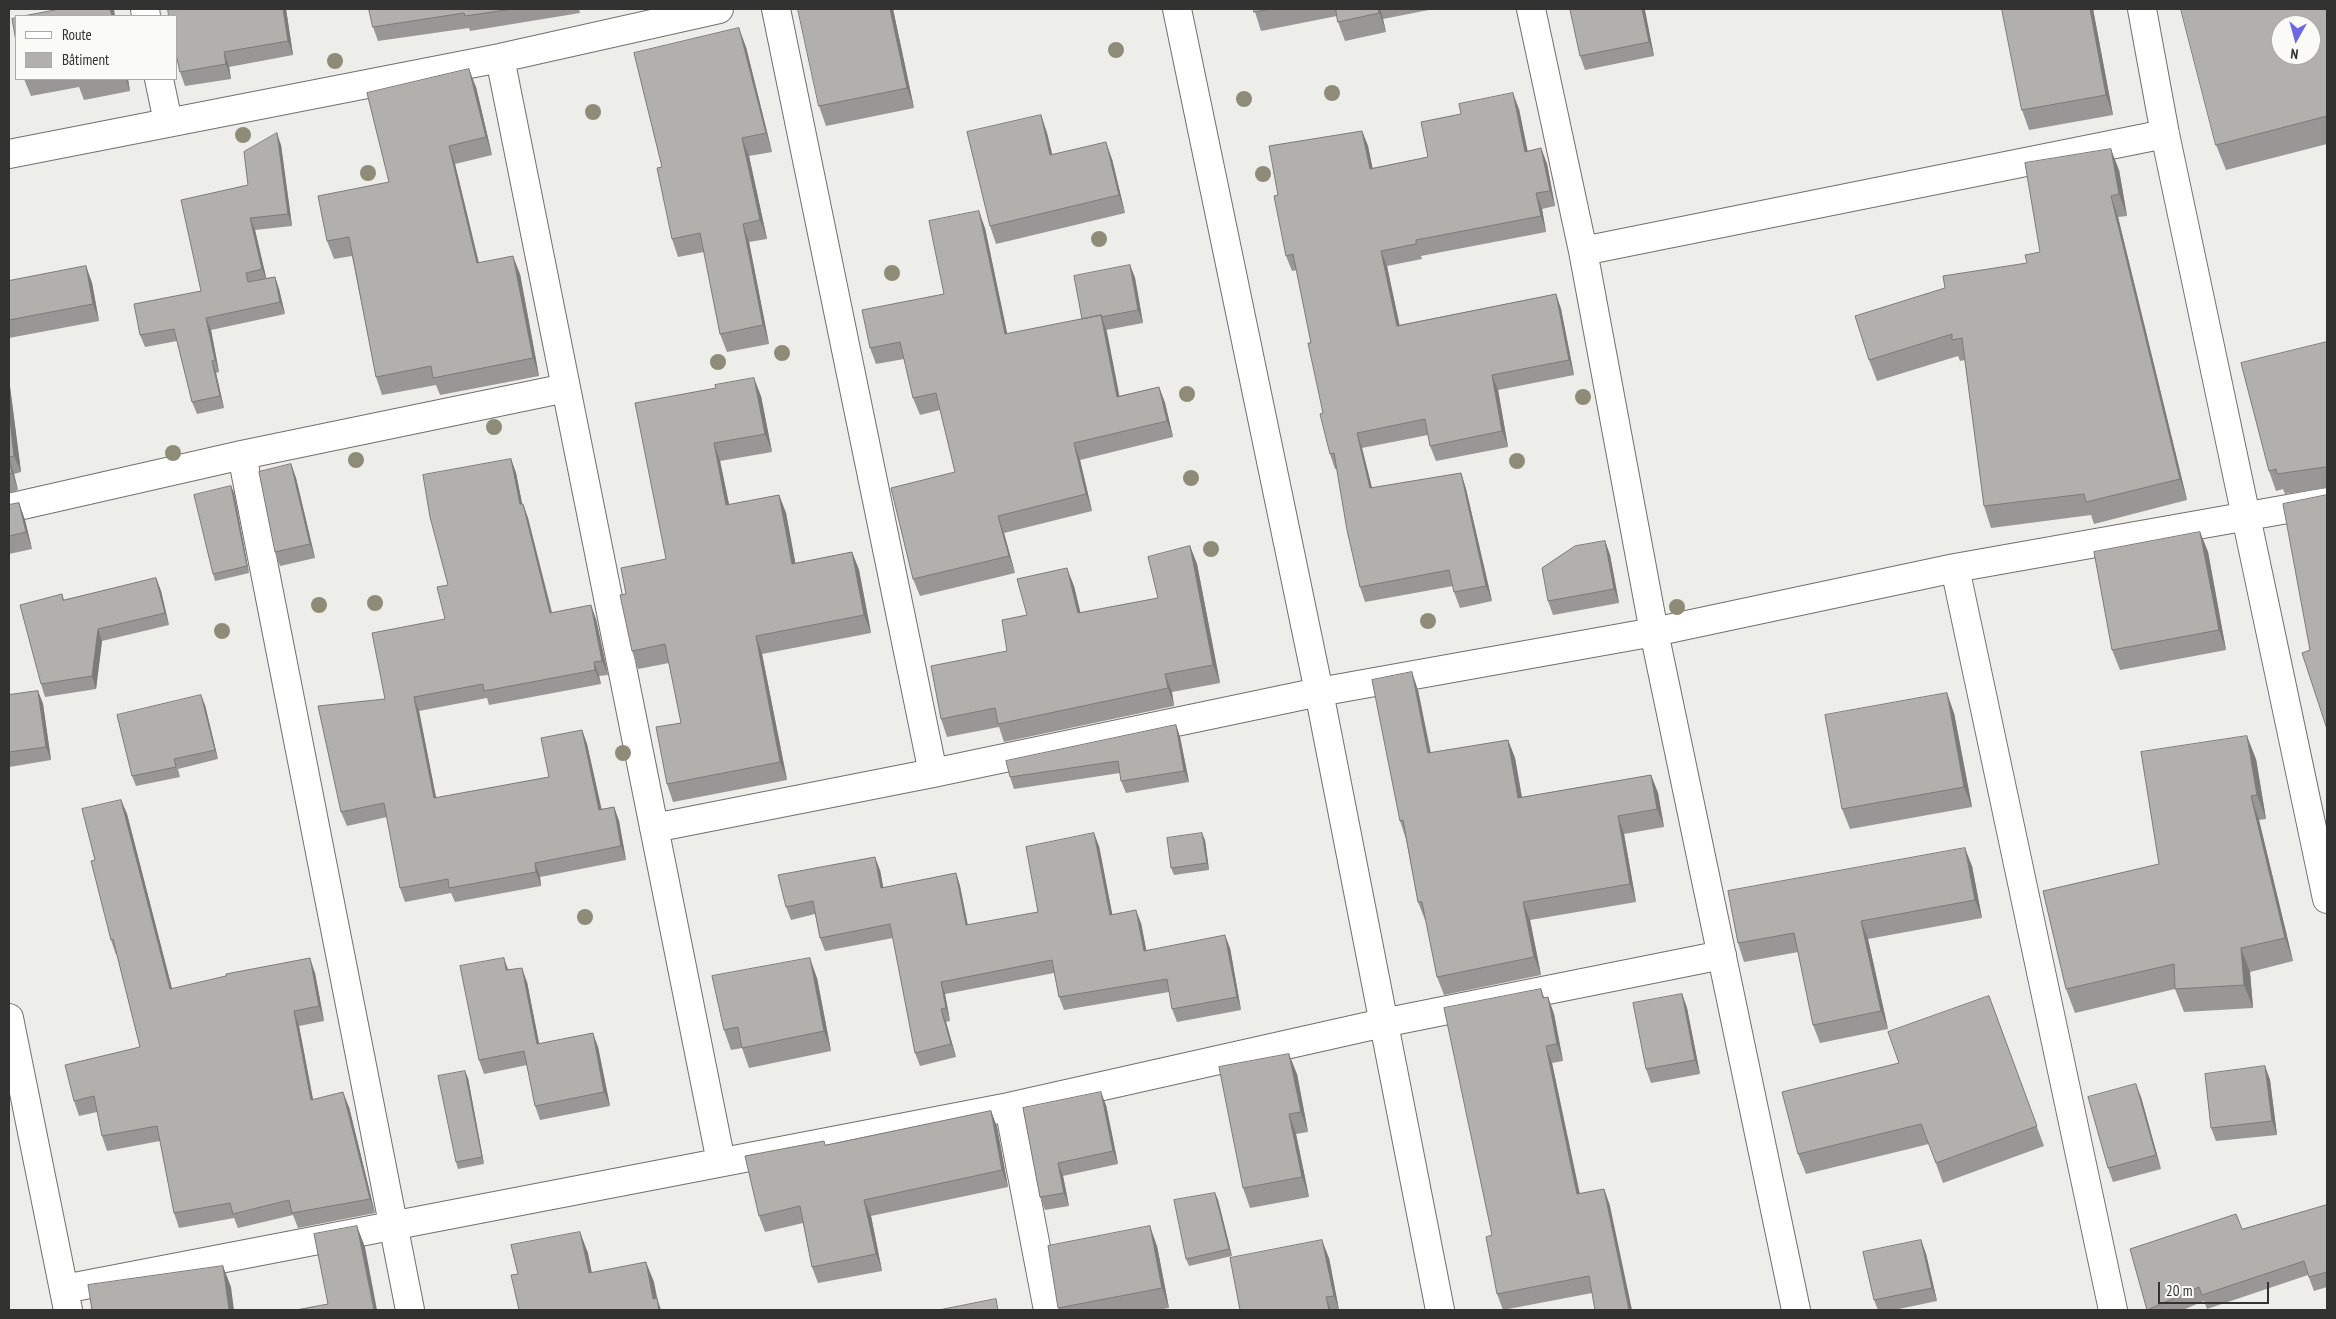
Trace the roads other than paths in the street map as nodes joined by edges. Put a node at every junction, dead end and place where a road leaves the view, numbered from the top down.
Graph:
1 (719, 9) edge
2 (776, 9) edge
3 (1177, 9) edge
4 (1531, 9) edge
5 (2142, 9) edge
6 (500, 58) junction
7 (159, 80) edge
8 (168, 122) junction
9 (2165, 134) junction
10 (9, 154) edge
11 (1583, 251) junction
12 (566, 388) junction
13 (242, 455) junction
14 (2327, 502) edge
15 (9, 508) edge
16 (2247, 517) junction
17 (1955, 568) junction
18 (1654, 632) junction
19 (1320, 692) junction
20 (933, 773) junction
21 (2319, 812) edge
22 (654, 828) junction
23 (2327, 899) edge
24 (1722, 955) junction
25 (9, 1018) edge
26 (1383, 1023) junction
27 (1009, 1107) junction
28 (721, 1162) junction
29 (394, 1226) junction
30 (66, 1299) edge
31 (410, 1310) edge
32 (1048, 1310) edge
33 (1440, 1310) edge
34 (1796, 1310) edge
35 (2113, 1310) edge

1 - 6 street
2 - 20 street
3 - 19 street
4 - 11 street
5 - 9 street
6 - 8 street
6 - 12 street
7 - 8 street
8 - 10 street
9 - 11 street
9 - 16 street
11 - 18 street
12 - 13 street
12 - 22 street
13 - 15 street
13 - 29 street
14 - 16 street
16 - 17 street
16 - 21 street
17 - 18 street
17 - 35 street
18 - 19 street
18 - 24 street
19 - 20 street
19 - 26 street
20 - 22 street
21 - 23 street
22 - 28 street
24 - 26 street
24 - 34 street
25 - 30 street
26 - 27 street
26 - 33 street
27 - 28 street
27 - 32 street
28 - 29 street
29 - 30 street
29 - 31 street

